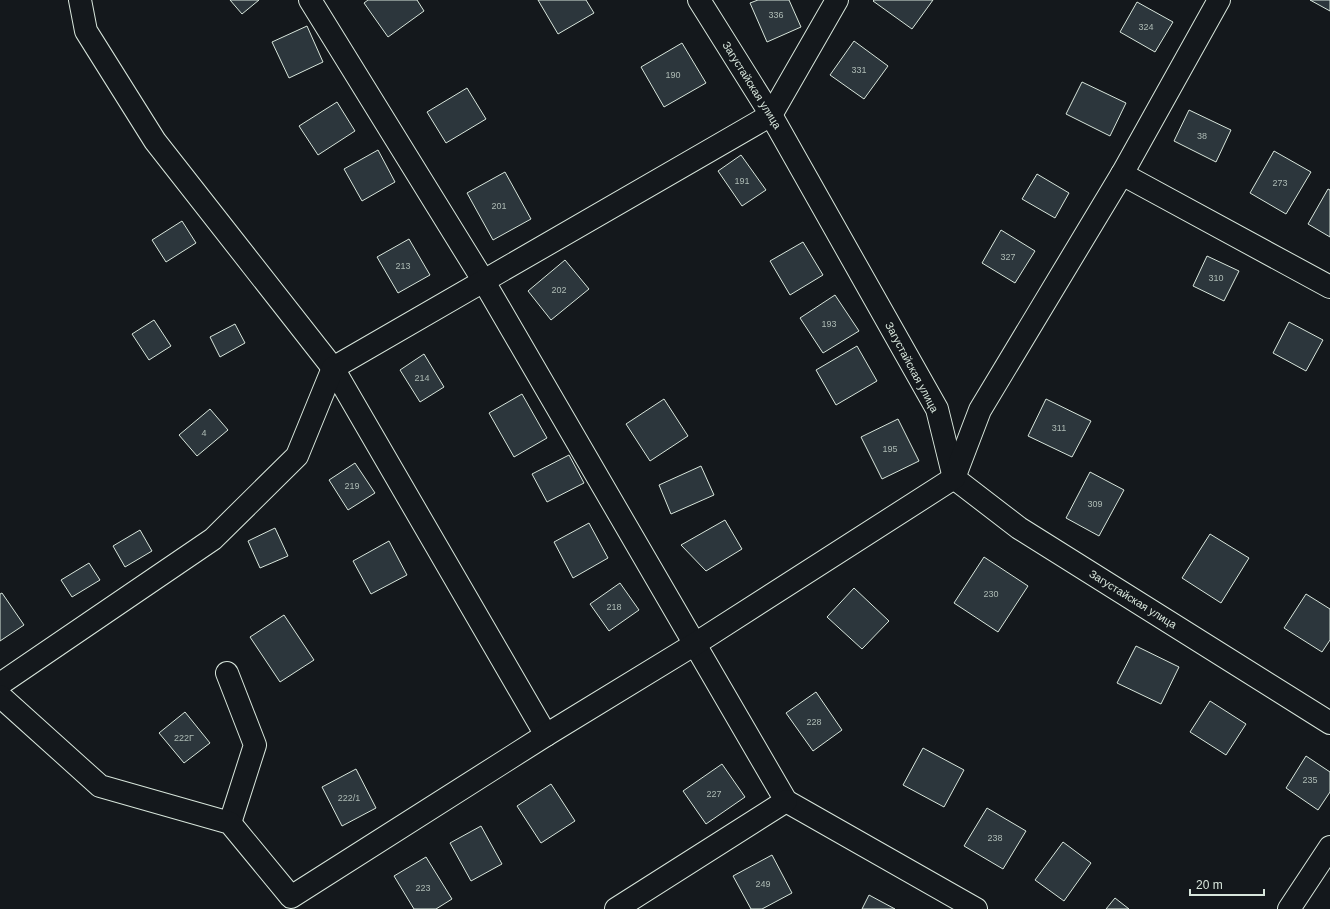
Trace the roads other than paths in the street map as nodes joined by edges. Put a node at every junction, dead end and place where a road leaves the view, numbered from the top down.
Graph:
1 (80, 0) edge
2 (310, 0) edge
3 (699, 0) edge
4 (837, 0) edge
5 (1219, 0) edge
6 (771, 115) junction
7 (1122, 174) junction
8 (483, 280) junction
9 (1330, 287) edge
10 (332, 368) junction
11 (954, 478) junction
12 (695, 644) junction
13 (227, 673) dead end
14 (0, 684) edge
15 (0, 696) edge
16 (1330, 723) edge
17 (546, 735) junction
18 (786, 801) junction
19 (230, 823) junction
20 (1330, 847) edge
21 (616, 909) edge
22 (976, 909) edge
23 (1289, 909) edge

1 - 10 street
2 - 8 street
3 - 6 street, Загустайская улица
4 - 6 street
5 - 7 street
6 - 8 street
6 - 11 street, Загустайская улица
7 - 9 street
7 - 11 street
8 - 10 street
8 - 12 street
10 - 14 street
10 - 17 street
11 - 12 street
11 - 16 street, Загустайская улица
12 - 17 street
12 - 18 street
13 - 19 street
15 - 19 street
17 - 19 street
18 - 21 street
18 - 22 street
20 - 23 street

